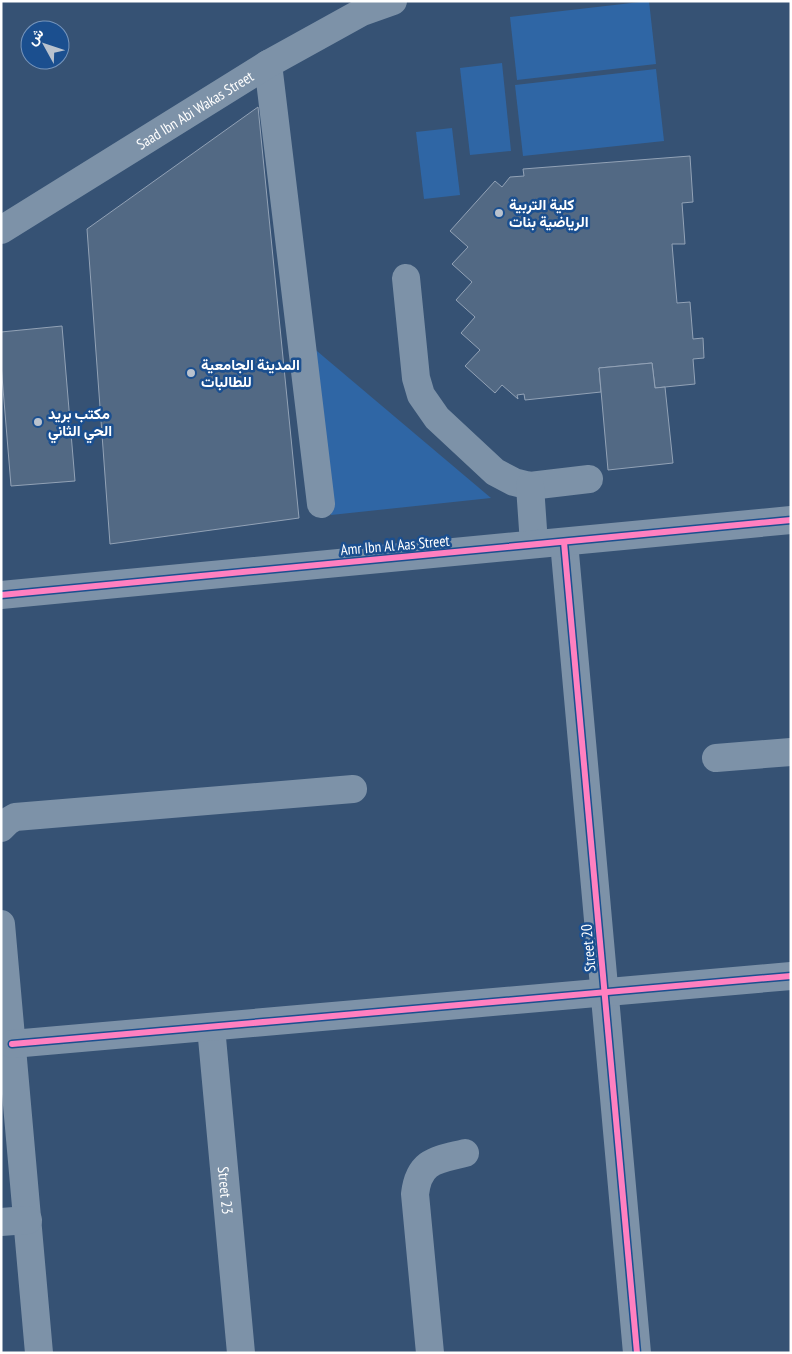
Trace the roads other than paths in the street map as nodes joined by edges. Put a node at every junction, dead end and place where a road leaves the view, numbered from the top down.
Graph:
1 (393, 1) edge
2 (268, 64) junction
3 (1, 230) edge
4 (406, 278) dead end
5 (589, 479) dead end
6 (530, 486) junction
7 (321, 504) dead end
8 (791, 520) edge
9 (564, 542) junction
10 (534, 544) junction
11 (1, 595) edge
12 (791, 752) edge
13 (716, 758) dead end
14 (353, 789) dead end
15 (1, 828) edge
16 (1, 924) edge
17 (791, 976) edge
18 (604, 992) junction
19 (210, 1027) junction
20 (12, 1044) junction
21 (466, 1153) dead end
22 (14, 1221) edge
23 (40, 1353) edge
24 (241, 1353) edge
25 (430, 1353) edge
26 (637, 1353) edge

1 - 2 street, Saad Ibn Abi Wakas Street
2 - 3 street, Saad Ibn Abi Wakas Street
2 - 7 street
4 - 6 street
5 - 6 street
6 - 10 street
8 - 9 street, Amr Ibn Al Aas Street
9 - 10 street, Amr Ibn Al Aas Street
9 - 18 street, Street 20
10 - 11 street, Amr Ibn Al Aas Street
12 - 13 street
14 - 15 street
16 - 20 street
17 - 18 street
18 - 19 street
18 - 26 street, Street 20
19 - 20 street
19 - 24 street, Street 23
20 - 22 street
21 - 25 street
22 - 23 street

